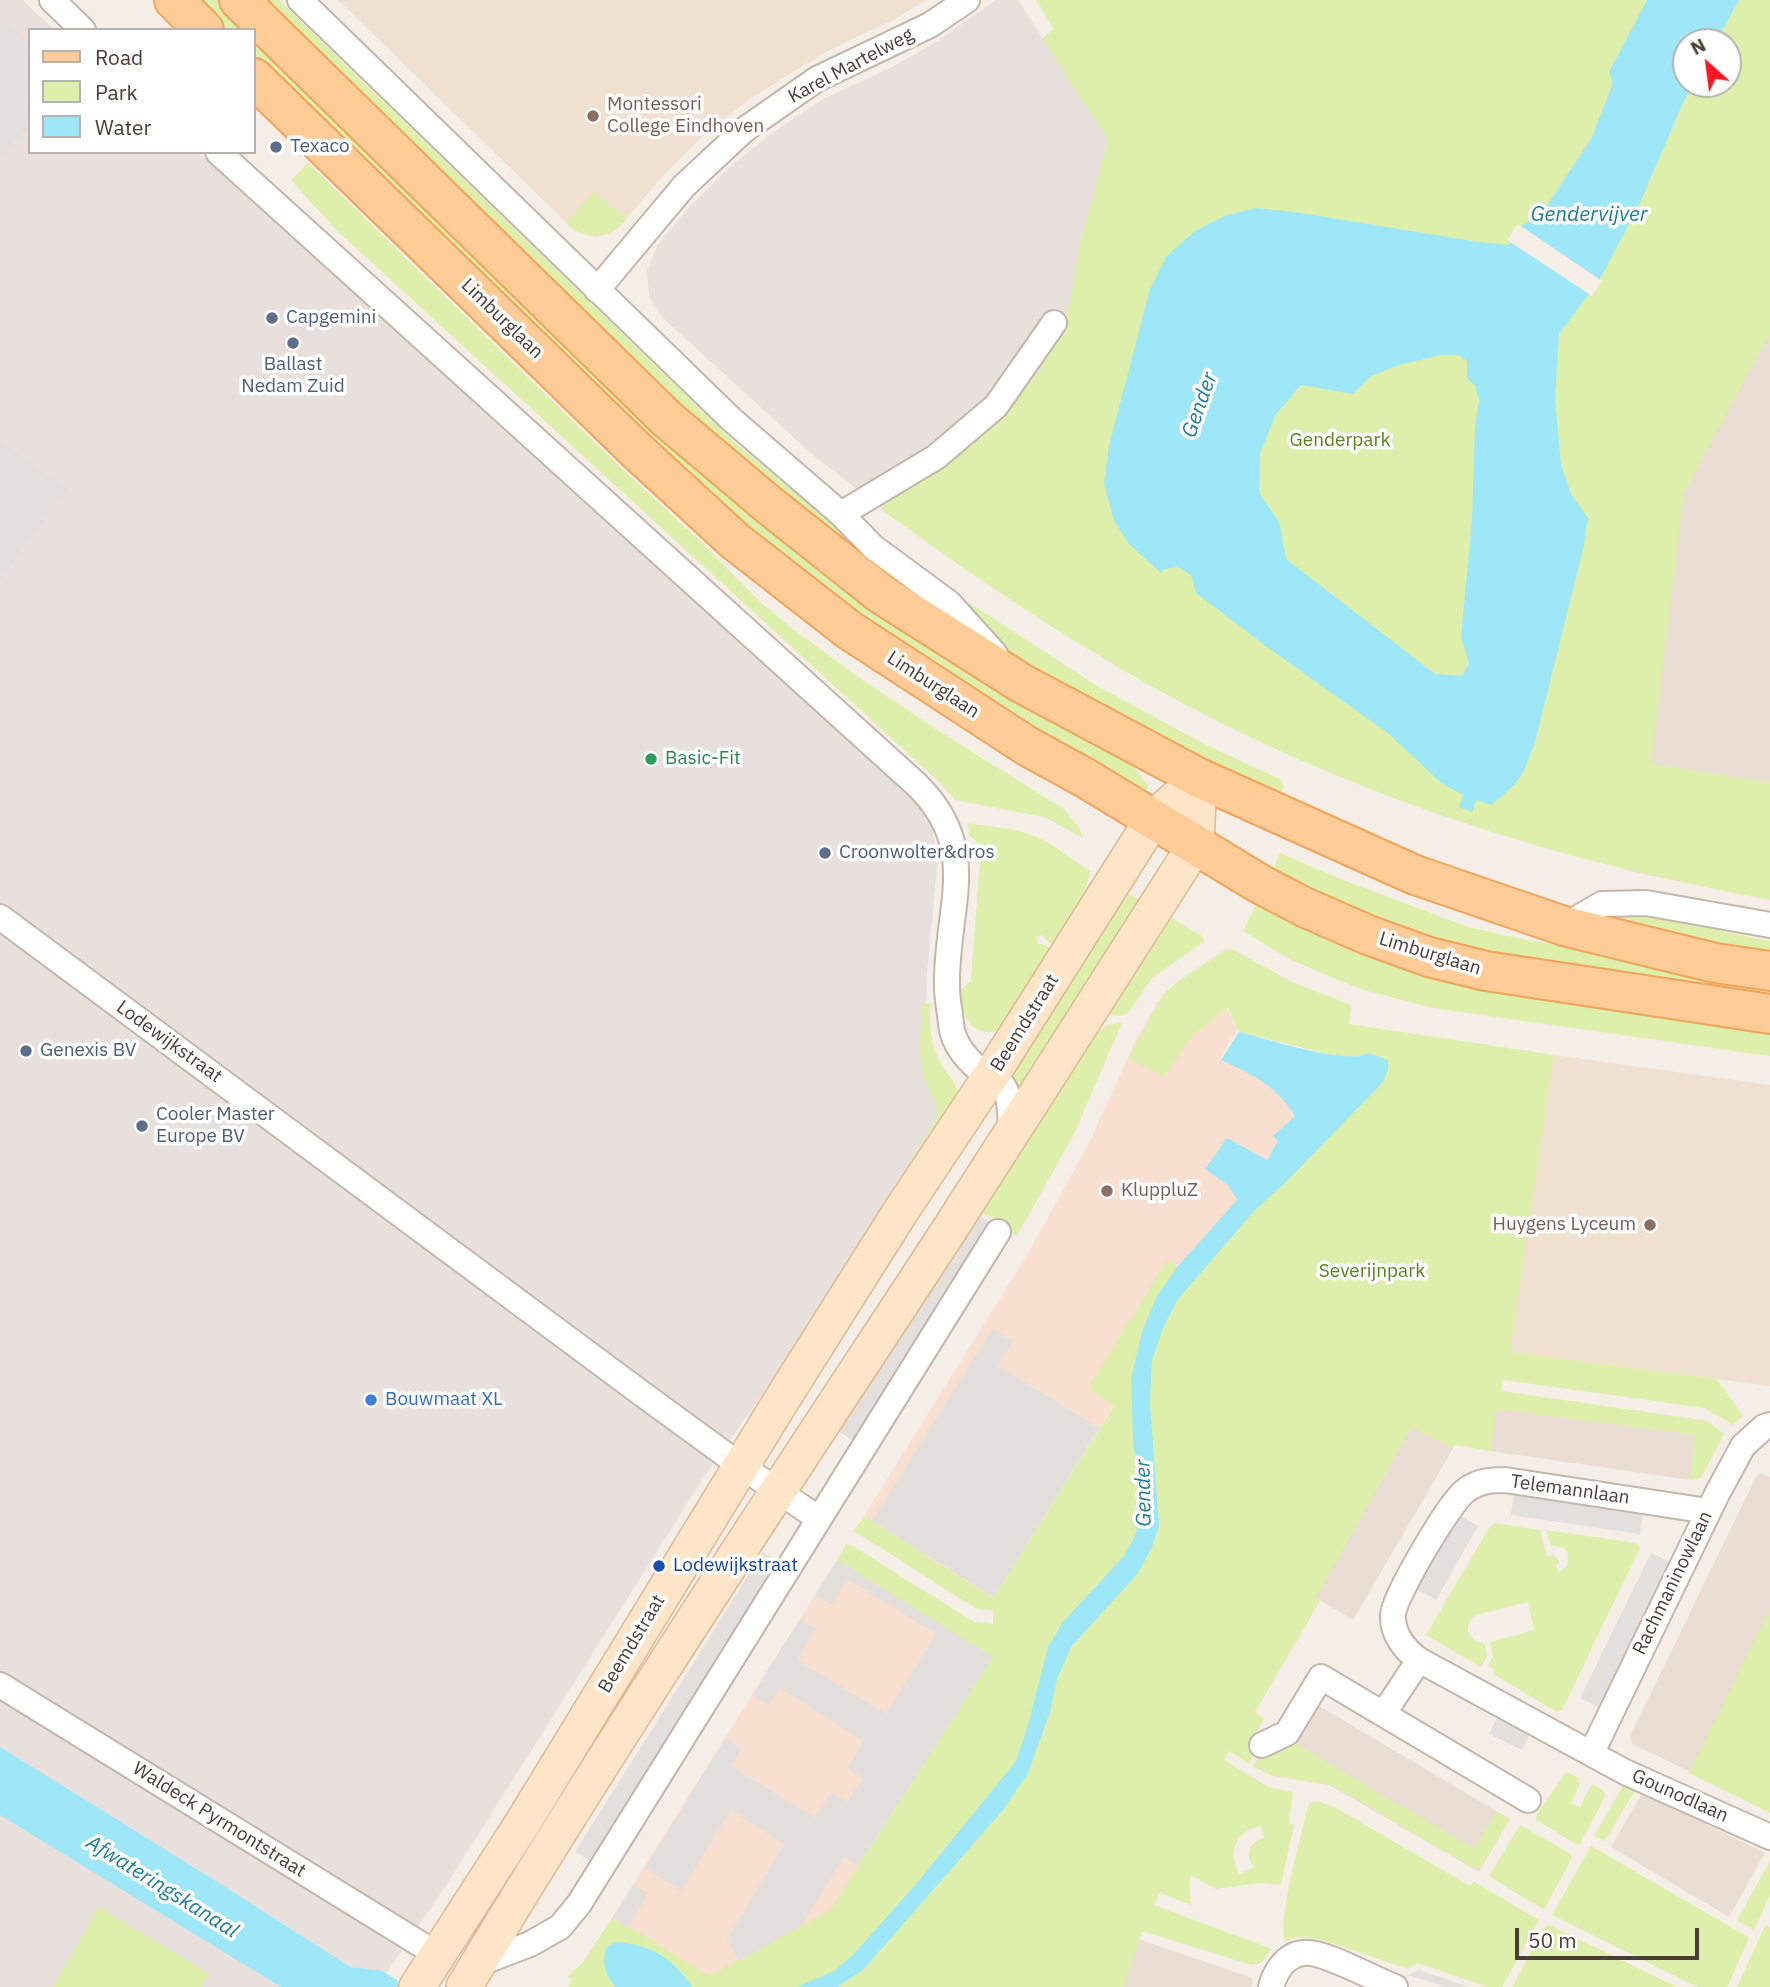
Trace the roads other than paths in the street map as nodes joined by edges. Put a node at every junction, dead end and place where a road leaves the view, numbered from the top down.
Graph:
1 (52, 0) edge
2 (174, 0) edge
3 (239, 0) edge
4 (300, 0) edge
5 (967, 0) edge
6 (81, 28) edge
7 (202, 28) edge
8 (256, 80) edge
9 (220, 154) edge
10 (597, 290) junction
11 (1054, 323) dead end
12 (841, 514) junction
13 (1021, 683) junction
14 (1199, 778) junction
15 (1153, 819) junction
16 (1196, 844) junction
17 (0, 917) edge
18 (1770, 925) edge
19 (1564, 926) junction
20 (1770, 971) edge
21 (1770, 1014) edge
22 (990, 1077) junction
23 (1011, 1133) junction
24 (998, 1232) dead end
25 (1770, 1425) edge
26 (741, 1466) junction
27 (777, 1492) junction
28 (1708, 1511) junction
29 (818, 1518) junction
30 (1419, 1660) junction
31 (0, 1685) edge
32 (1384, 1713) junction
33 (1262, 1745) dead end
34 (1592, 1752) junction
35 (1528, 1800) dead end
36 (1770, 1837) edge
37 (438, 1955) junction
38 (471, 1976) edge
39 (418, 1986) edge
40 (1270, 1987) edge
41 (1395, 1987) edge

1 - 6 street
2 - 7 main road
3 - 13 main road
4 - 10 street
5 - 10 street, Karel Martelweg
8 - 15 main road, Limburglaan
9 - 22 street
10 - 12 street
11 - 12 street
12 - 13 street
13 - 14 main road
14 - 15 main road, Beemdstraat
14 - 16 main road
14 - 19 main road
15 - 16 main road, Limburglaan
15 - 22 main road, Beemdstraat
16 - 21 main road, Limburglaan
16 - 23 main road, Beemdstraat
17 - 26 street, Lodewijkstraat
18 - 19 street
19 - 20 main road
22 - 23 street
22 - 26 main road, Beemdstraat
23 - 27 main road, Beemdstraat
24 - 29 street, Beemdstraat
25 - 28 street, Rachmaninowlaan
26 - 27 street, Lodewijkstraat
26 - 37 main road, Beemdstraat
27 - 29 street
27 - 38 main road, Beemdstraat
28 - 30 street, Telemannlaan
28 - 34 street, Rachmaninowlaan
29 - 38 street, Beemdstraat
30 - 32 street
30 - 34 street, Telemannlaan
31 - 37 street, Waldeck Pyrmontstraat
32 - 33 street
32 - 35 street
34 - 36 street, Gounodlaan
37 - 39 main road, Beemdstraat
40 - 41 street

